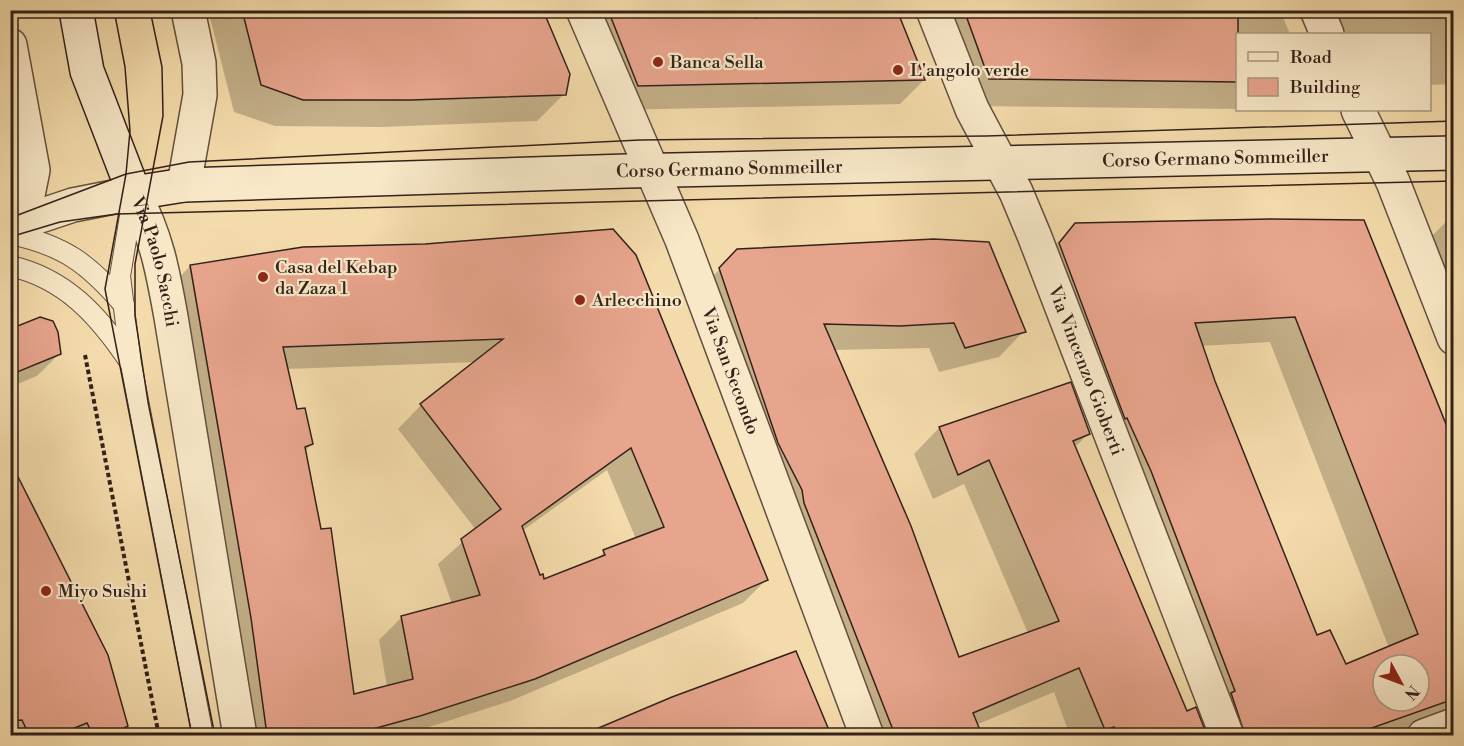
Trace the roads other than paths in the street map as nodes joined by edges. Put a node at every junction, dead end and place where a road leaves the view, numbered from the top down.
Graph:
1 (76, 10) edge
2 (188, 10) edge
3 (583, 10) edge
4 (933, 10) edge
5 (1317, 10) edge
6 (1327, 33) edge
7 (10, 45) edge
8 (1358, 111) edge
9 (1454, 153) edge
10 (1380, 154) junction
11 (1000, 162) junction
12 (653, 171) junction
13 (184, 185) junction
14 (140, 203) junction
15 (11, 224) edge
16 (10, 266) edge
17 (124, 305) junction
18 (1454, 338) edge
19 (131, 364) junction
20 (1454, 725) edge
21 (203, 735) edge
22 (240, 735) edge
23 (867, 735) edge
24 (1227, 735) edge
25 (1424, 735) edge

1 - 14 street
2 - 13 street
3 - 12 street, Via San Secondo
4 - 11 street, Via Vincenzo Gioberti
5 - 6 street
7 - 15 street
8 - 10 street
9 - 10 street, Corso Germano Sommeiller
10 - 11 street, Corso Germano Sommeiller
10 - 18 street
11 - 12 street, Corso Germano Sommeiller
11 - 24 street, Via Vincenzo Gioberti
12 - 13 street, Corso Germano Sommeiller
12 - 23 street, Via San Secondo
13 - 14 street, Corso Germano Sommeiller
14 - 15 street, Corso Germano Sommeiller
14 - 17 lane, Via Paolo Sacchi
14 - 22 street, Via Paolo Sacchi
15 - 17 lane
16 - 19 lane
17 - 19 lane, Via Paolo Sacchi
19 - 21 lane, Via Paolo Sacchi
20 - 25 street

